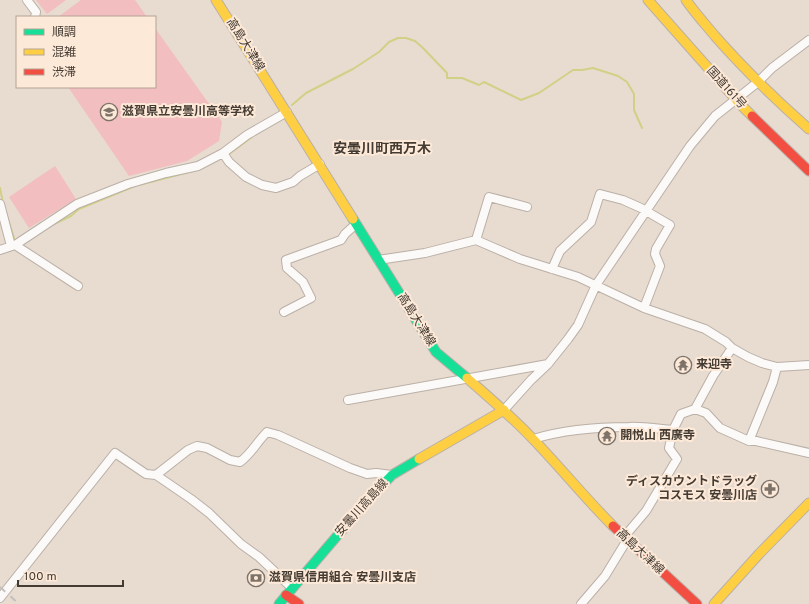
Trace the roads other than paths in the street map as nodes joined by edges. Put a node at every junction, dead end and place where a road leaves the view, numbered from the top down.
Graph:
1 (27, 0) edge
2 (216, 0) edge
3 (648, 0) edge
4 (686, 0) edge
5 (35, 16) edge
6 (809, 40) edge
7 (758, 82) junction
8 (736, 99) junction
9 (287, 112) junction
10 (809, 129) edge
11 (223, 153) junction
12 (320, 164) junction
13 (809, 171) edge
14 (0, 204) edge
15 (526, 207) dead end
16 (646, 212) junction
17 (356, 224) junction
18 (476, 240) junction
19 (13, 246) junction
20 (0, 250) edge
21 (378, 260) junction
22 (552, 269) junction
23 (596, 285) junction
24 (78, 286) dead end
25 (644, 308) junction
26 (284, 312) dead end
27 (732, 348) junction
28 (548, 364) junction
29 (809, 365) edge
30 (777, 367) junction
31 (469, 379) junction
32 (348, 400) dead end
33 (695, 409) junction
34 (504, 410) junction
35 (672, 430) junction
36 (533, 439) junction
37 (750, 442) junction
38 (809, 452) edge
39 (156, 475) junction
40 (392, 475) junction
41 (809, 503) edge
42 (625, 539) junction
43 (289, 591) junction
44 (0, 598) edge
45 (279, 604) edge
46 (299, 604) edge
47 (581, 604) edge
48 (697, 604) edge
49 (714, 604) edge

1 - 5 street
2 - 9 main road, 高島大津線
3 - 8 main road, 国道161号
4 - 7 main road
6 - 7 street
7 - 8 street
7 - 10 main road
8 - 13 main road, 国道161号
8 - 16 street
9 - 11 street
9 - 12 main road, 高島大津線
11 - 12 street
11 - 19 street
12 - 17 main road, 高島大津線
14 - 19 street
15 - 18 street
16 - 22 street
16 - 23 street
16 - 25 street
17 - 21 main road, 高島大津線
17 - 26 street
18 - 21 street
18 - 22 street
19 - 20 street
19 - 24 street
21 - 31 main road, 高島大津線
22 - 23 street
23 - 25 street
23 - 28 street
25 - 27 street
27 - 30 street
27 - 33 street
28 - 31 street
28 - 34 street
29 - 30 street
30 - 37 street
31 - 32 street
31 - 34 main road, 高島大津線
33 - 35 street
33 - 37 street
34 - 36 main road, 高島大津線
34 - 40 main road, 安曇川高島線
35 - 36 street
35 - 42 street
36 - 42 main road, 高島大津線
37 - 38 street
39 - 40 street
39 - 43 street
39 - 44 street
40 - 43 main road, 安曇川高島線
41 - 49 main road
42 - 47 street
42 - 48 main road, 高島大津線
43 - 45 main road, 安曇川高島線
43 - 46 main road

